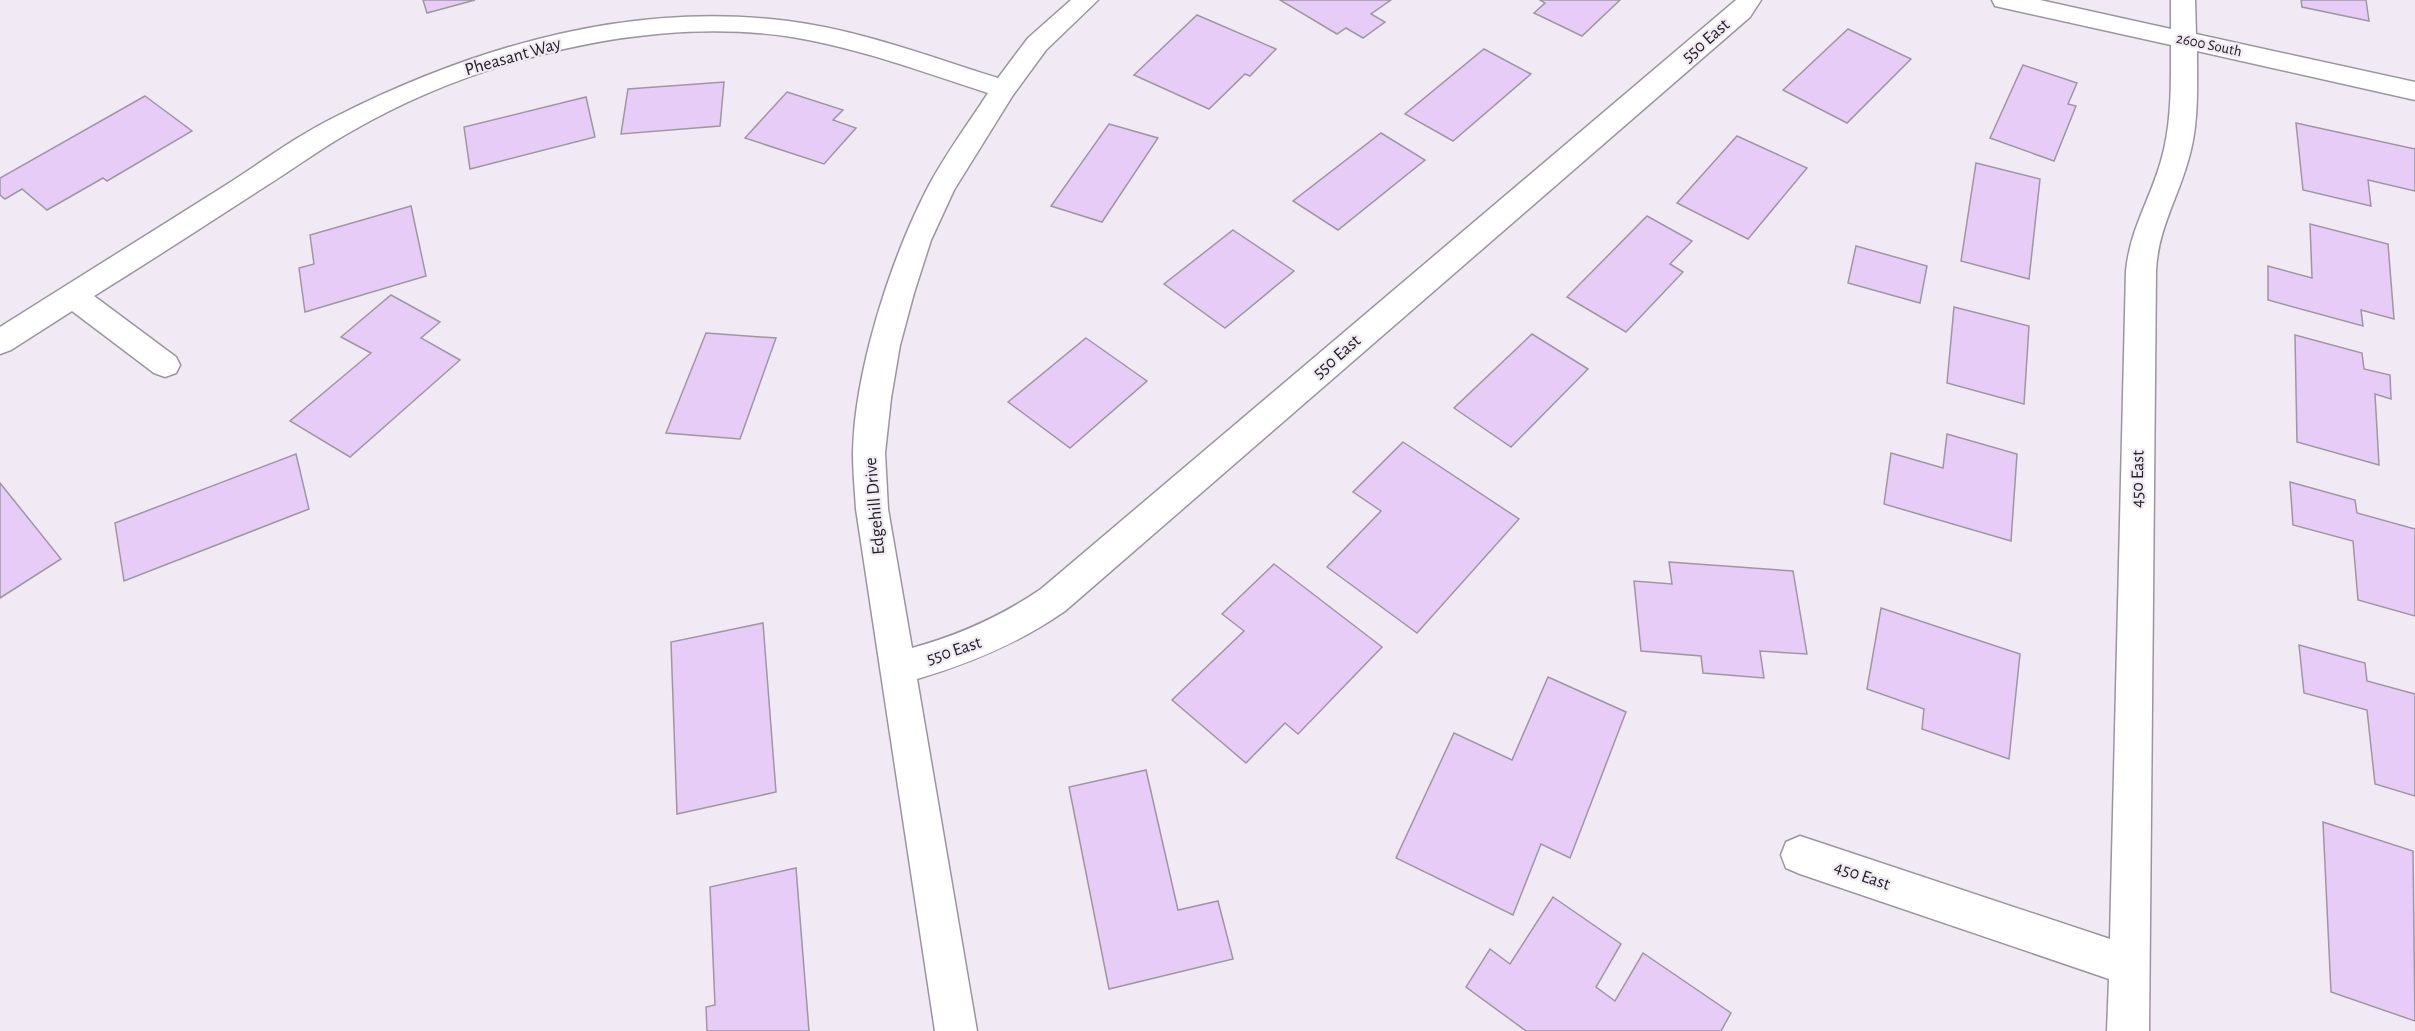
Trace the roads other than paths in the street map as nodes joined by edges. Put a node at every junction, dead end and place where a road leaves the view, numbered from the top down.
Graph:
1 (1086, 0) edge
2 (1749, 0) edge
3 (2004, 0) edge
4 (2183, 0) edge
5 (2183, 39) junction
6 (1004, 89) junction
7 (2415, 91) edge
8 (73, 296) junction
9 (0, 342) edge
10 (165, 365) dead end
11 (898, 668) junction
12 (1800, 855) dead end
13 (2129, 966) junction
14 (956, 1031) edge
15 (2128, 1031) edge

1 - 6 street, Edgehill Drive
2 - 11 street, 550 East
3 - 5 street, 2600 South
4 - 5 street, 450 East
5 - 7 street, 2600 South
5 - 13 street, 450 East
6 - 8 street, Pheasant Way
6 - 11 street, Edgehill Drive
8 - 9 street, Pheasant Way
8 - 10 street
11 - 14 street, Edgehill Drive
12 - 13 street, 450 East
13 - 15 street, 450 East

